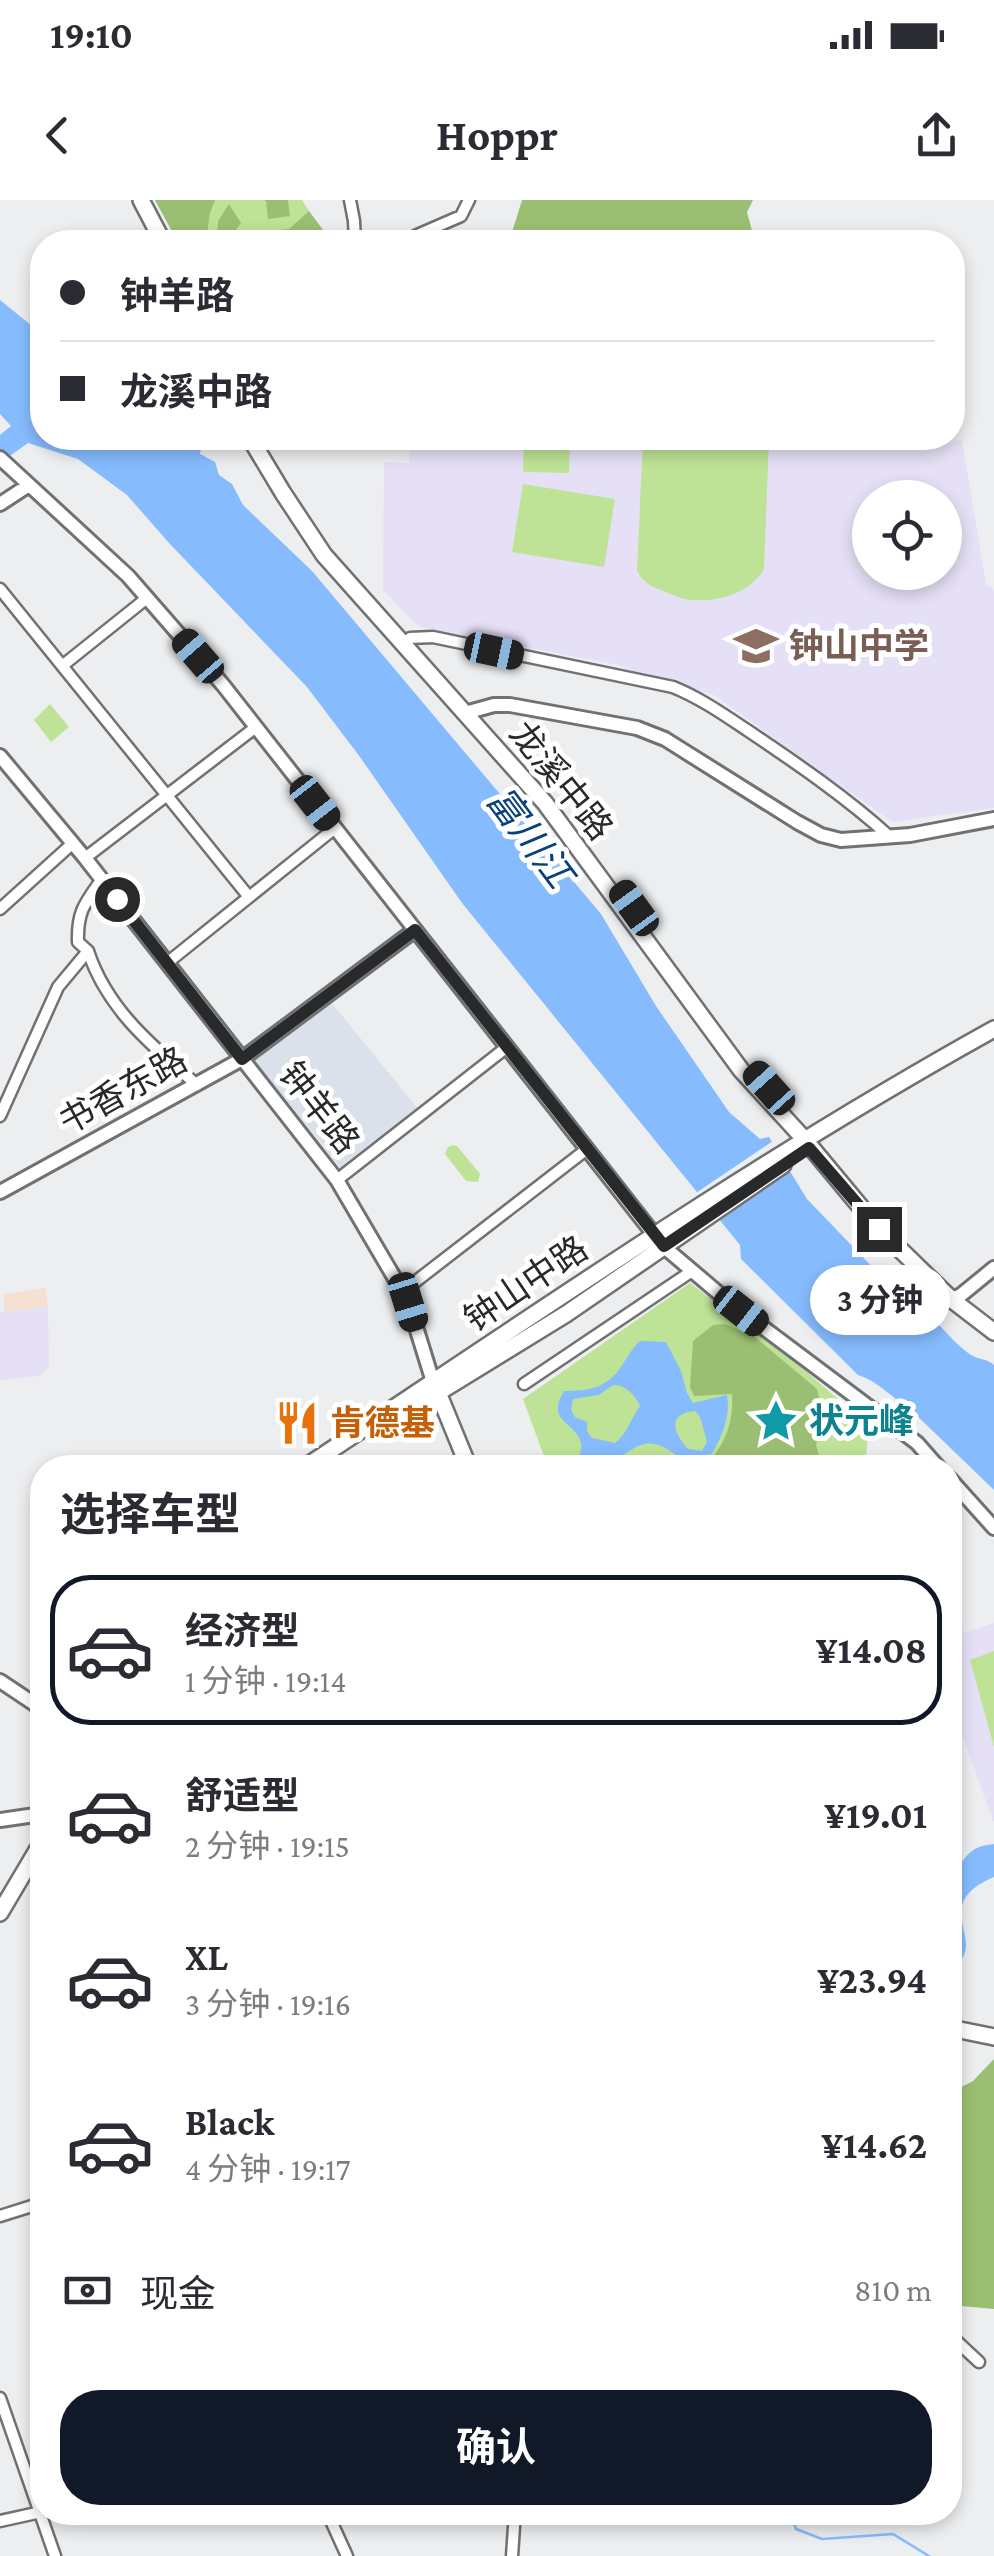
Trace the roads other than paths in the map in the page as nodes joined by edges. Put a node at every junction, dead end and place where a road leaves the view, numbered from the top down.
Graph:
1 (131, 200) edge
2 (141, 200) edge
3 (350, 200) edge
4 (469, 200) edge
5 (147, 230) edge
6 (157, 230) edge
7 (354, 230) edge
8 (429, 230) edge
9 (257, 450) edge
10 (267, 450) edge
11 (5, 463) edge
12 (29, 484) junction
13 (0, 504) edge
14 (0, 589) edge
15 (147, 598) junction
16 (410, 638) junction
17 (62, 666) junction
18 (469, 711) junction
19 (256, 727) junction
20 (0, 756) edge
21 (166, 796) junction
22 (994, 819) edge
23 (335, 828) junction
24 (890, 837) junction
25 (72, 843) junction
26 (85, 858) junction
27 (102, 879) junction
28 (249, 897) junction
29 (0, 908) edge
30 (415, 930) junction
31 (88, 951) junction
32 (167, 962) junction
33 (994, 1032) edge
34 (507, 1047) junction
35 (242, 1059) junction
36 (197, 1085) junction
37 (0, 1116) edge
38 (811, 1142) junction
39 (587, 1149) junction
40 (337, 1180) junction
41 (0, 1192) edge
42 (658, 1240) junction
43 (994, 1268) edge
44 (692, 1271) junction
45 (402, 1292) junction
46 (956, 1297) junction
47 (994, 1321) edge
48 (994, 1332) edge
49 (524, 1384) dead end
50 (436, 1387) junction
51 (325, 1455) edge
52 (340, 1455) edge
53 (463, 1455) edge
54 (928, 1455) edge
55 (962, 1493) edge
56 (994, 1528) edge
57 (0, 1680) edge
58 (30, 1701) edge
59 (30, 1816) edge
60 (0, 1820) edge
61 (30, 1848) edge
62 (30, 1862) edge
63 (0, 1898) edge
64 (0, 1913) edge
65 (962, 2030) edge
66 (994, 2037) edge
67 (30, 2207) edge
68 (0, 2216) edge
69 (962, 2346) edge
70 (980, 2362) dead end
71 (0, 2398) edge
72 (30, 2481) edge
73 (30, 2514) edge
74 (0, 2521) edge
75 (45, 2525) edge
76 (333, 2525) edge
77 (514, 2525) edge
78 (55, 2556) edge
79 (347, 2556) edge
80 (512, 2556) edge

1 - 5 main road
2 - 6 main road
3 - 7 street
4 - 8 street
9 - 18 main road, 龙溪中路
10 - 16 main road, 龙溪中路
11 - 12 street
12 - 13 street
12 - 15 street
14 - 17 street
15 - 17 street
15 - 19 street
16 - 18 main road, 龙溪中路
16 - 24 street
17 - 21 street
18 - 24 street
18 - 38 main road, 龙溪中路
19 - 21 street
19 - 23 street
20 - 25 street, 钟羊路
21 - 26 street
21 - 28 street
22 - 24 street
23 - 28 street
23 - 30 street
25 - 26 street, 钟羊路
25 - 29 street
26 - 27 street, 钟羊路
27 - 31 street
27 - 32 street, 钟羊路
28 - 32 street
30 - 34 street
30 - 35 street, 书香东路
31 - 36 street
31 - 37 street
32 - 35 street, 钟羊路
33 - 38 main road
34 - 39 street
34 - 40 street
35 - 36 street, 书香东路
35 - 40 street, 钟羊路
36 - 41 street, 书香东路
38 - 42 main road
38 - 46 main road, 龙溪中路
39 - 42 street
39 - 45 street
40 - 45 street, 钟羊路
42 - 44 street
42 - 50 main road
43 - 46 street
44 - 49 street
44 - 54 street
45 - 50 street, 钟羊路
46 - 47 main road, 龙溪中路
46 - 48 main road, 龙溪中路
50 - 51 main road
50 - 52 main road
50 - 53 main road
55 - 56 street
57 - 58 street
59 - 60 street
61 - 63 main road
62 - 64 main road
65 - 66 main road
67 - 68 street
69 - 70 street
71 - 72 street
73 - 74 street
75 - 78 street
76 - 79 street
77 - 80 street

